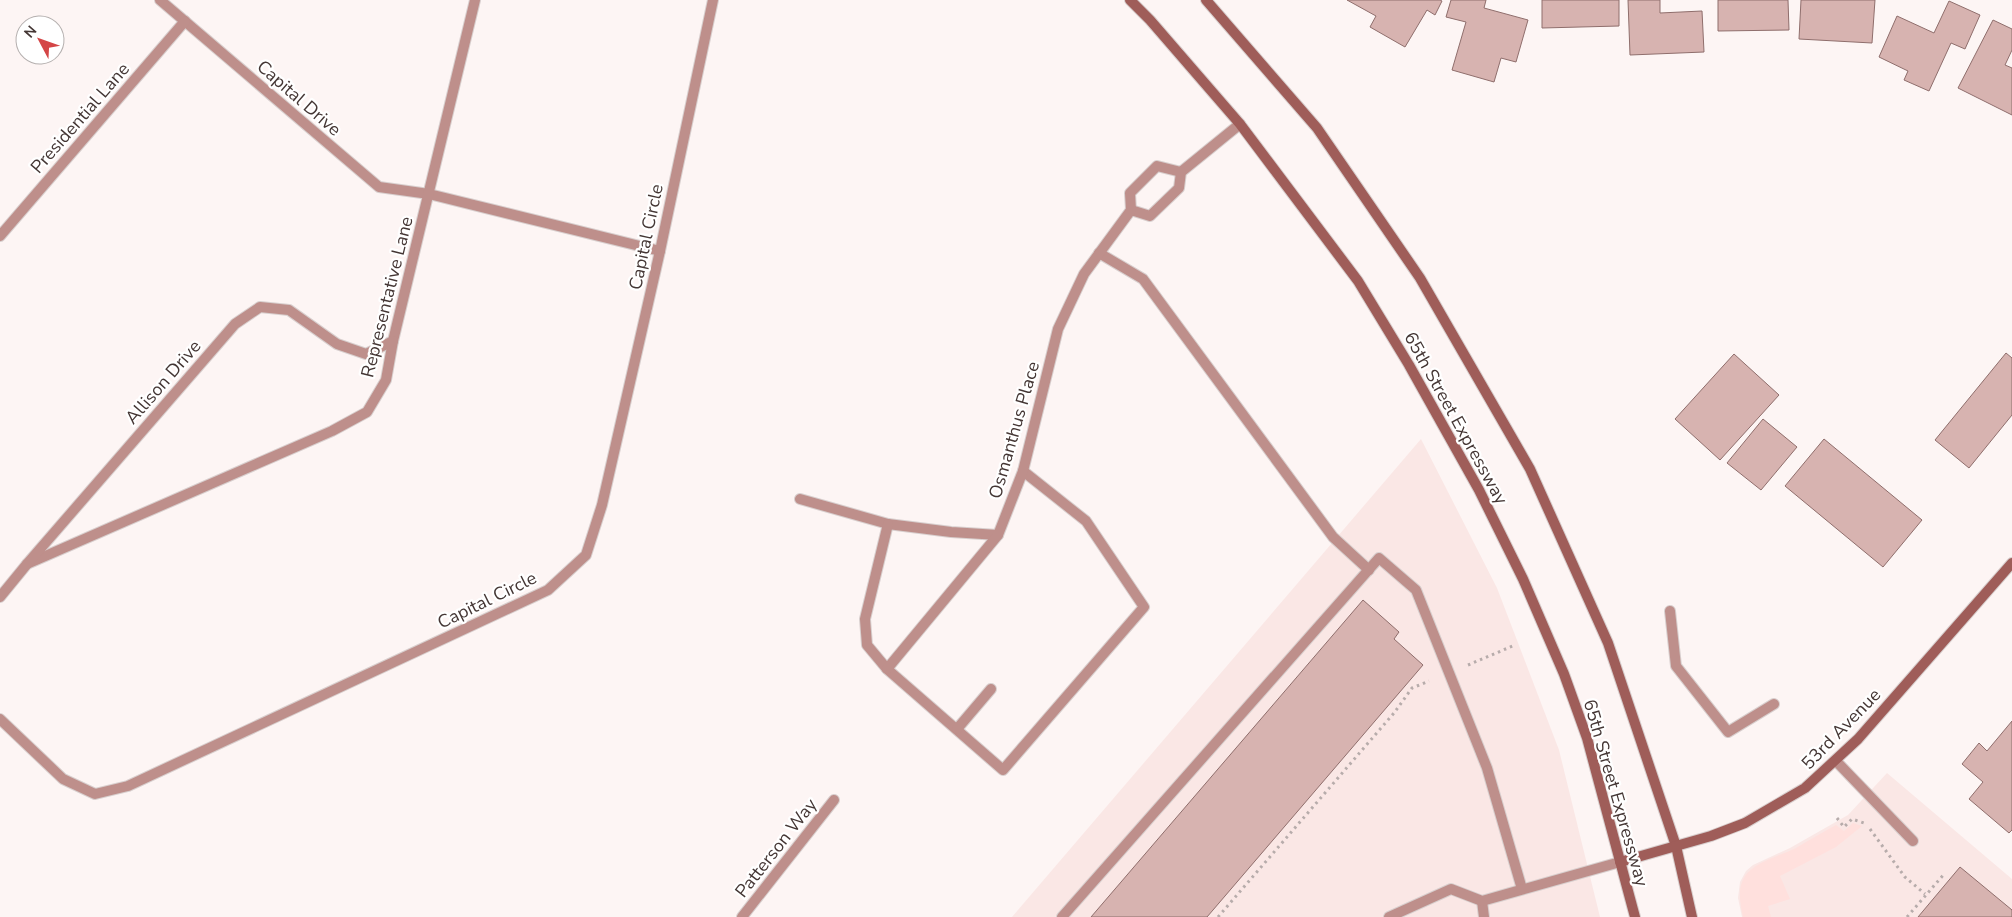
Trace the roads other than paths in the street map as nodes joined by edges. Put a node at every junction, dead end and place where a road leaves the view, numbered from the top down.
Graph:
1 (160, 0) edge
2 (476, 0) edge
3 (713, 0) edge
4 (1130, 0) edge
5 (1206, 0) edge
6 (185, 21) junction
7 (1240, 124) junction
8 (1181, 172) junction
9 (429, 194) junction
10 (1131, 210) junction
11 (0, 236) edge
12 (660, 251) junction
13 (1099, 253) junction
14 (393, 341) junction
15 (1023, 470) junction
16 (800, 499) dead end
17 (888, 524) junction
18 (998, 535) junction
19 (2012, 563) edge
20 (27, 564) junction
21 (1369, 570) junction
22 (0, 597) edge
23 (1670, 611) dead end
24 (887, 669) junction
25 (991, 689) dead end
26 (1774, 704) dead end
27 (0, 719) edge
28 (957, 728) junction
29 (1836, 761) junction
30 (834, 800) dead end
31 (1913, 841) dead end
32 (1676, 846) junction
33 (1620, 862) junction
34 (1522, 889) junction
35 (1482, 900) junction
36 (742, 917) edge
37 (1062, 917) edge
38 (1389, 917) edge
39 (1484, 917) edge
40 (1636, 917) edge
41 (1692, 917) edge

1 - 6 street, Capital Drive
2 - 9 street, Representative Lane
3 - 12 street, Capital Circle
4 - 7 main road, 65th Street Expressway
5 - 32 main road, 65th Street Expressway
6 - 9 street, Capital Drive
6 - 11 street, Presidential Lane
7 - 8 street
7 - 33 main road, 65th Street Expressway
8 - 10 street
8 - 10 street, Osmanthus Place
9 - 12 street, Capital Drive
9 - 14 street, Representative Lane
10 - 13 street, Osmanthus Place
12 - 27 street, Capital Circle
13 - 15 street, Osmanthus Place
13 - 21 street
14 - 20 street, Representative Lane
14 - 20 street, Allison Drive
15 - 18 street, Osmanthus Place
15 - 28 street
16 - 17 street
17 - 18 street
17 - 24 street
18 - 24 street, Osmanthus Place
19 - 29 main road, 53rd Avenue
20 - 22 street, Allison Drive
21 - 34 street
21 - 37 street
23 - 26 street
24 - 28 street
25 - 28 street
29 - 31 street
29 - 32 main road, 53rd Avenue
30 - 36 street, Patterson Way
32 - 33 main road, 53rd Avenue
32 - 41 main road, 65th Street Expressway
33 - 34 street
33 - 40 main road, 65th Street Expressway
34 - 35 street
35 - 38 street
35 - 39 street

